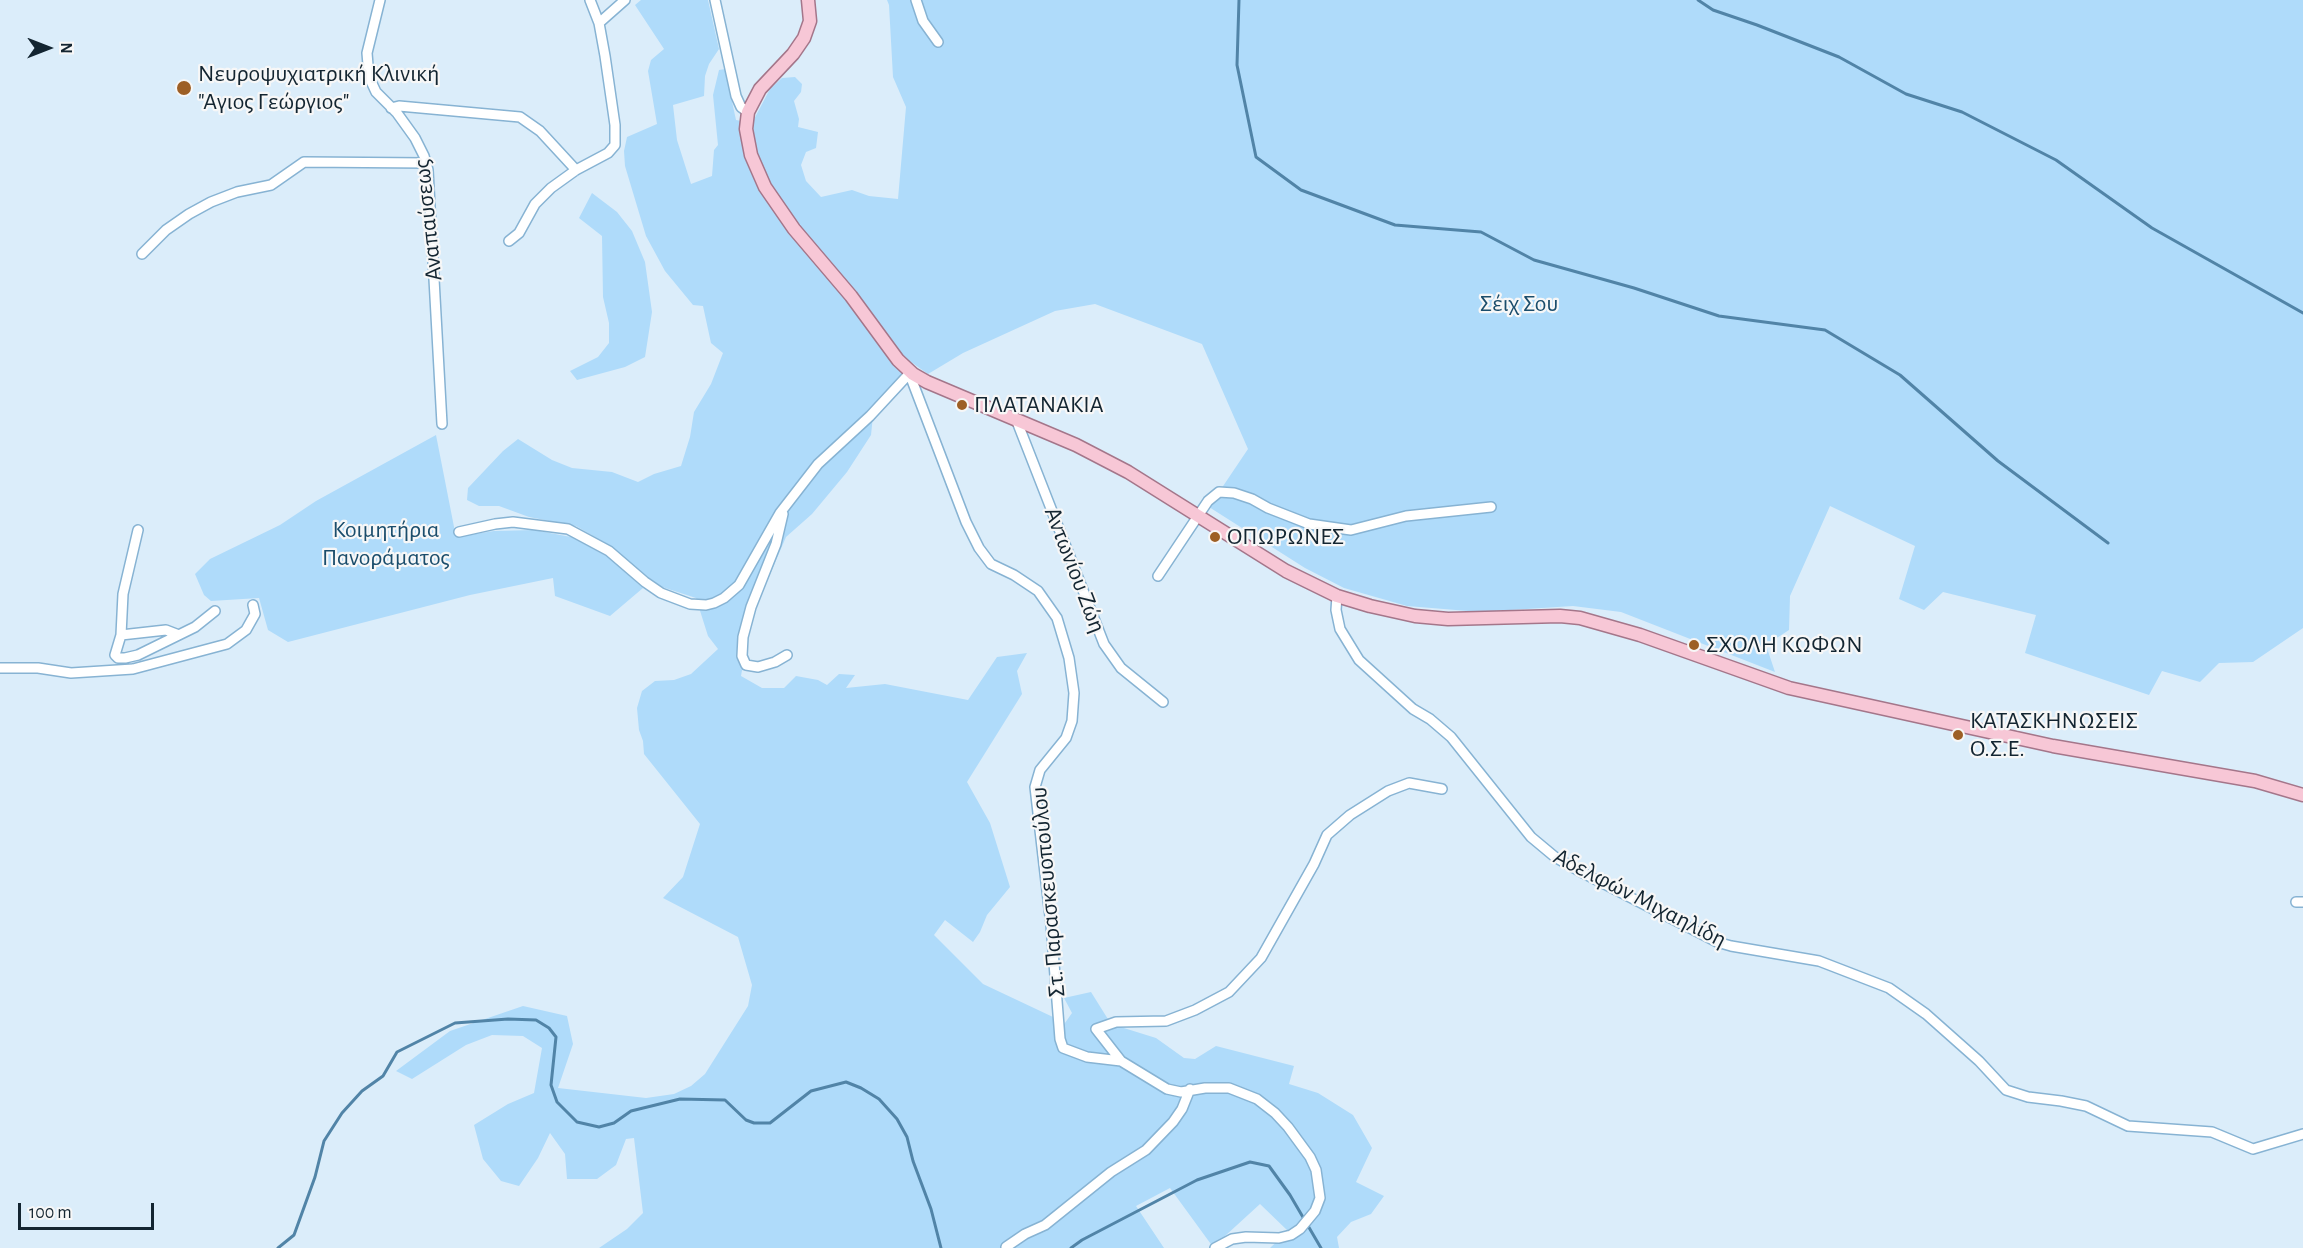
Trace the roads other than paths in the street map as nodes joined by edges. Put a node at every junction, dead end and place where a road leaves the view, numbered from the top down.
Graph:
1 (380, 0) edge
2 (590, 0) edge
3 (625, 0) edge
4 (715, 0) edge
5 (808, 0) edge
6 (916, 0) edge
7 (599, 23) junction
8 (938, 42) dead end
9 (391, 108) junction
10 (748, 112) junction
11 (427, 164) junction
12 (576, 170) junction
13 (509, 241) dead end
14 (142, 254) dead end
15 (908, 370) junction
16 (1016, 419) junction
17 (442, 424) dead end
18 (785, 506) junction
19 (1491, 507) dead end
20 (1199, 517) junction
21 (138, 530) dead end
22 (459, 532) dead end
23 (1158, 576) dead end
24 (1337, 596) junction
25 (253, 605) dead end
26 (215, 611) dead end
27 (121, 635) junction
28 (179, 635) junction
29 (787, 655) dead end
30 (0, 668) edge
31 (1163, 702) dead end
32 (1442, 789) dead end
33 (2303, 795) edge
34 (1121, 1061) junction
35 (1190, 1089) junction
36 (2200, 1123) dead end
37 (2192, 1130) junction
38 (2303, 1134) edge
39 (1006, 1247) edge
40 (1215, 1248) edge

1 - 9 street, Αναπαύσεως
2 - 7 street
3 - 7 street
4 - 10 street
5 - 10 main road
6 - 8 street
7 - 12 street
9 - 11 street, Αναπαύσεως
9 - 12 street
10 - 15 main road
11 - 14 street
11 - 17 street, Αναπαύσεως
12 - 13 street
15 - 16 main road
15 - 18 street
15 - 34 street, Στ. Παρασκευοπούλου
16 - 20 main road
16 - 31 street, Αντωνίου Ζώη
18 - 22 street
18 - 29 street
19 - 20 street
20 - 23 street
20 - 24 main road
21 - 27 street
24 - 33 main road
24 - 37 street, Αδελφών Μιχαηλίδη
25 - 30 street
26 - 28 street
27 - 28 street
27 - 28 street
32 - 34 street
34 - 35 street, Στ. Παρασκευοπούλου
35 - 39 street
35 - 40 street, Στ. Παρασκευοπούλου
36 - 37 street
37 - 38 street, Αδελφών Μιχαηλίδη

